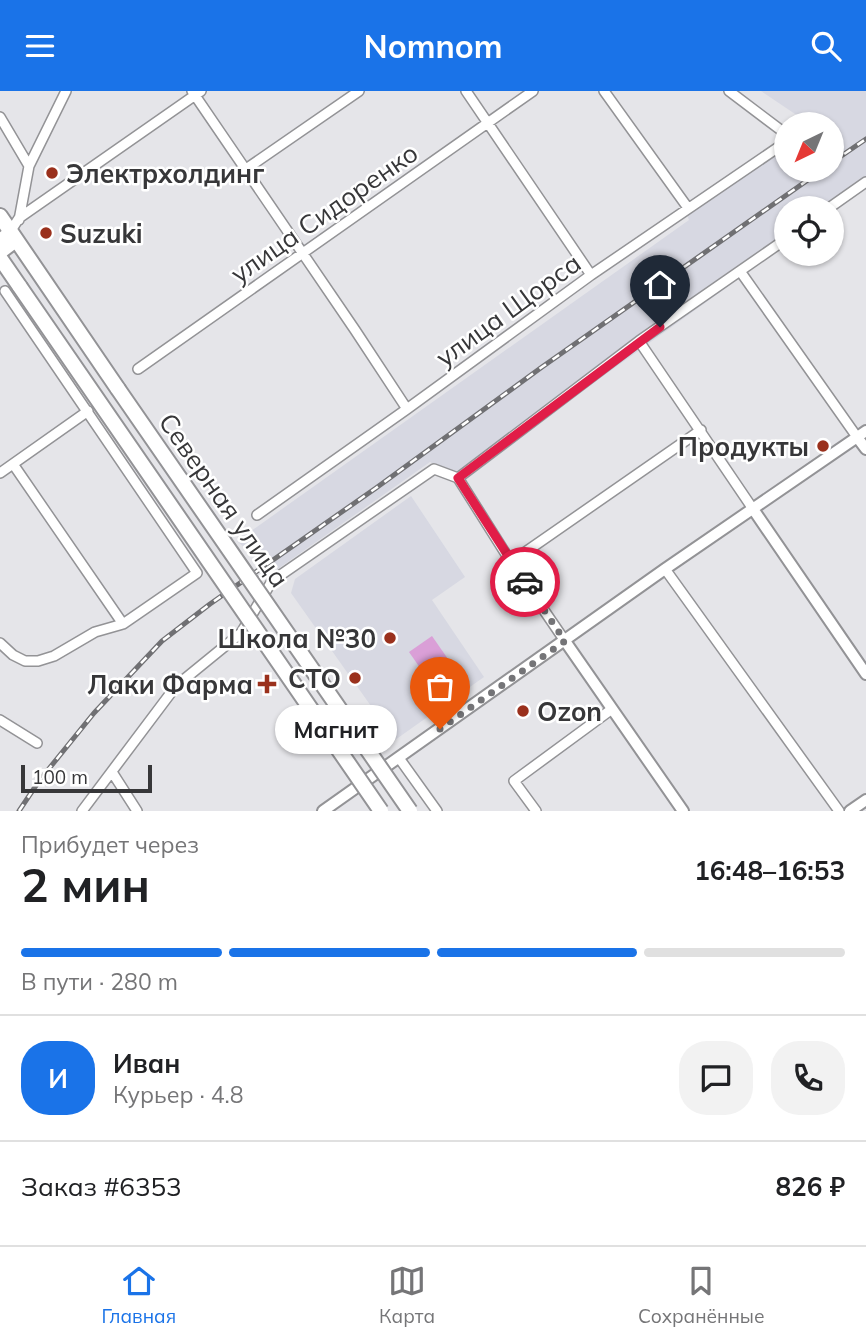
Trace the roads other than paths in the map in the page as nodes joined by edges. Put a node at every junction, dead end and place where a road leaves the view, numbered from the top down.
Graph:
1 (66, 91) edge
2 (359, 91) edge
3 (466, 91) edge
4 (533, 91) edge
5 (604, 91) edge
6 (729, 91) edge
7 (196, 92) edge
8 (0, 117) edge
9 (489, 124) junction
10 (774, 125) edge
11 (774, 150) edge
12 (29, 166) junction
13 (246, 169) junction
14 (866, 182) edge
15 (844, 197) edge
16 (688, 208) junction
17 (0, 216) edge
18 (19, 218) junction
19 (9, 238) edge
20 (774, 247) edge
21 (303, 253) junction
22 (0, 256) edge
23 (740, 271) junction
24 (591, 275) junction
25 (0, 277) edge
26 (13, 289) junction
27 (639, 341) junction
28 (138, 369) dead end
29 (407, 409) junction
30 (88, 411) junction
31 (701, 430) junction
32 (862, 434) edge
33 (866, 449) edge
34 (13, 464) junction
35 (0, 473) edge
36 (458, 478) junction
37 (753, 509) junction
38 (257, 515) dead end
39 (511, 562) junction
40 (665, 569) junction
41 (123, 624) junction
42 (565, 641) junction
43 (0, 643) edge
44 (866, 674) edge
45 (612, 709) junction
46 (0, 720) edge
47 (37, 743) dead end
48 (399, 758) junction
49 (112, 772) junction
50 (866, 800) edge
51 (82, 811) edge
52 (137, 811) edge
53 (323, 811) edge
54 (381, 811) edge
55 (410, 811) edge
56 (437, 811) edge
57 (536, 811) edge
58 (683, 811) edge
59 (839, 811) edge
60 (850, 811) edge

1 - 12 street
2 - 13 street
3 - 9 street
4 - 9 street, улица Сидоренко
5 - 16 street
6 - 10 street
7 - 13 street
7 - 18 street
8 - 12 street
9 - 21 street, улица Сидоренко
9 - 24 street
11 - 16 street, улица Щорса
12 - 18 street
13 - 21 street
14 - 15 street
16 - 24 street, улица Щорса
17 - 19 main road, Северная улица
18 - 19 street
19 - 22 main road
19 - 55 main road, Северная улица, bridge
20 - 23 street
21 - 28 street, улица Сидоренко
21 - 29 street
22 - 26 main road, Северная улица
23 - 27 street
23 - 32 street
24 - 29 street, улица Щорса
25 - 26 main road
26 - 30 street
26 - 54 main road, Северная улица, bridge
27 - 31 street
27 - 36 street
29 - 38 street, улица Щорса
30 - 34 street
30 - 41 street
31 - 37 street
31 - 39 street
32 - 33 street
32 - 37 street
34 - 35 street
34 - 41 street
36 - 39 street
36 - 49 street
37 - 40 street
37 - 44 street
39 - 42 street
40 - 42 street
40 - 59 street
41 - 43 street
42 - 45 street
42 - 48 street
45 - 57 street
45 - 58 street
46 - 47 street
48 - 53 street
48 - 56 street
49 - 51 street
49 - 52 street
50 - 60 street

